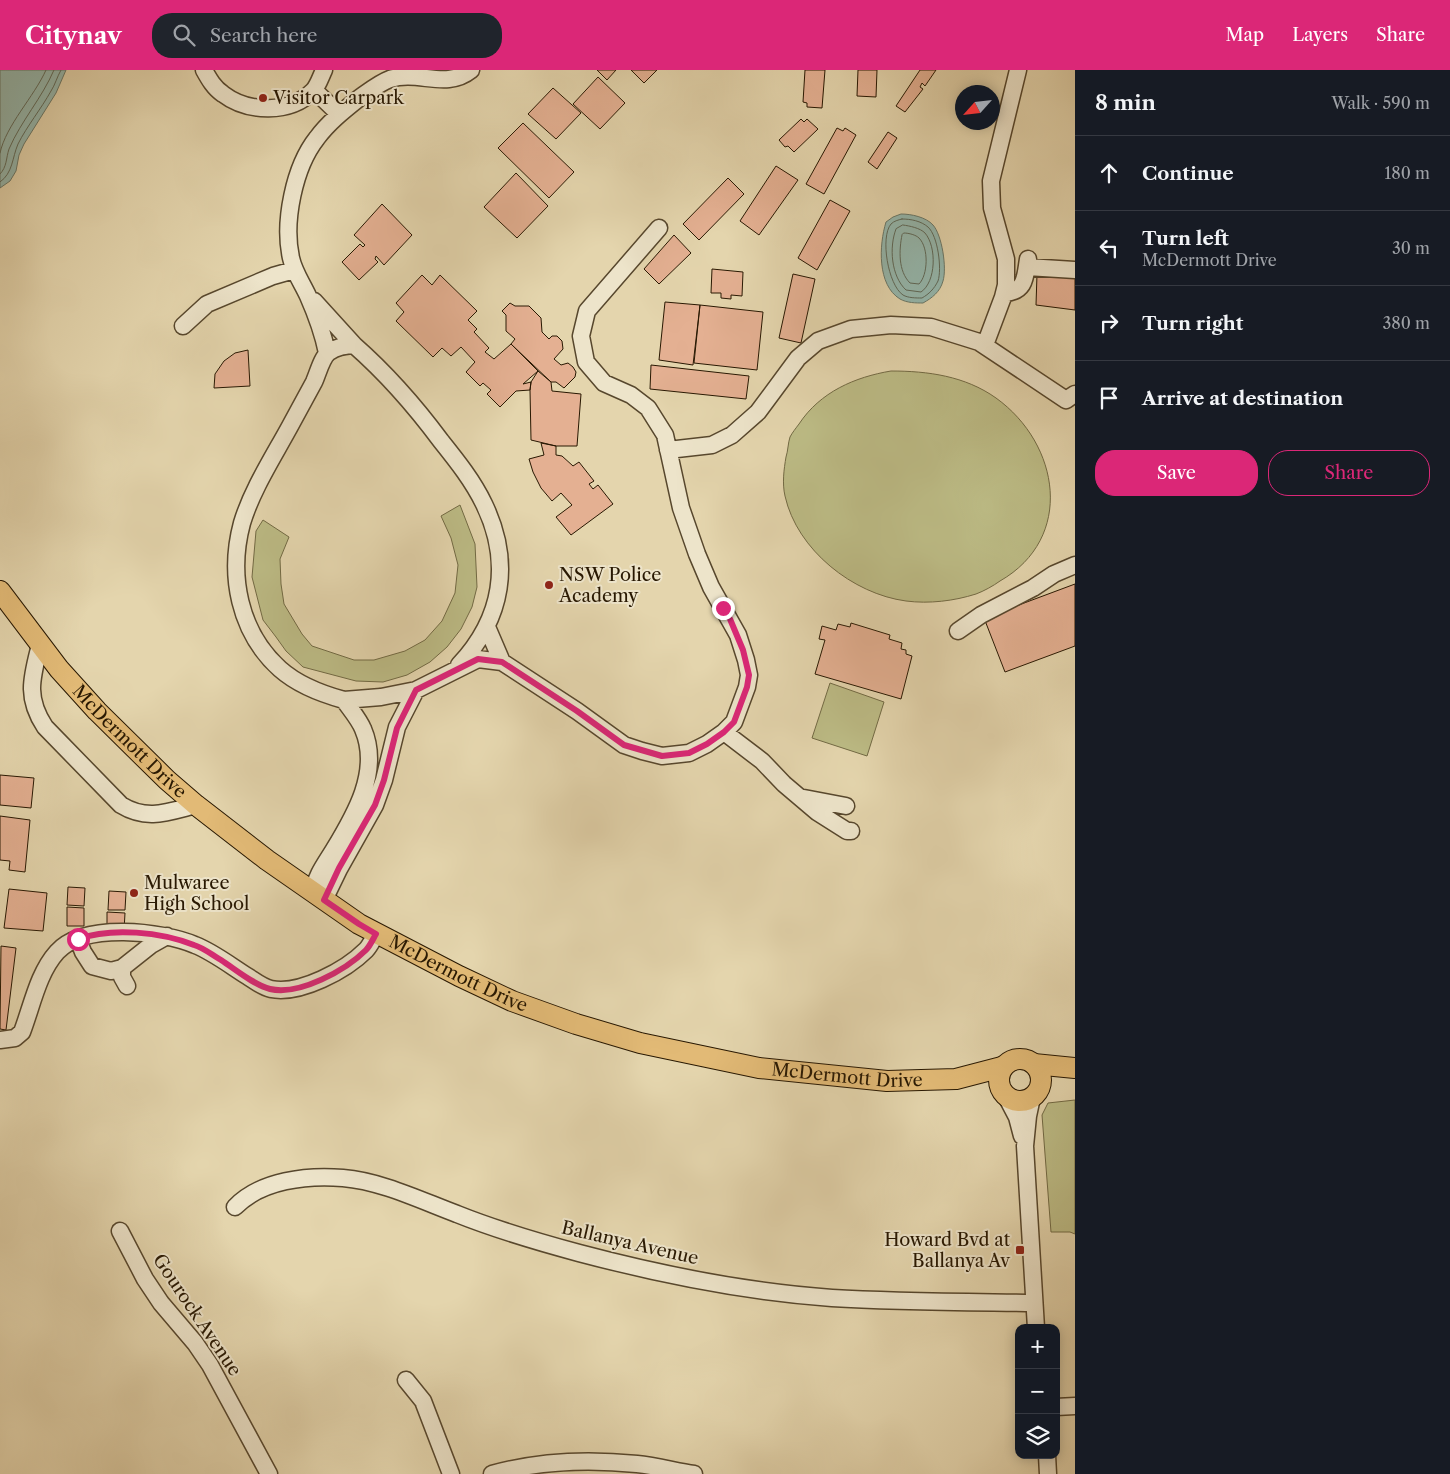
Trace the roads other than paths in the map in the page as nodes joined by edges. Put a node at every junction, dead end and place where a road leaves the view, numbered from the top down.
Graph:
1 (204, 70) edge
2 (324, 70) edge
3 (471, 70) edge
4 (1018, 70) edge
5 (314, 90) junction
6 (339, 114) junction
7 (659, 228) dead end
8 (294, 270) junction
9 (1075, 270) edge
10 (1004, 293) junction
11 (307, 294) junction
12 (183, 326) dead end
13 (354, 345) junction
14 (985, 345) junction
15 (327, 353) junction
16 (1070, 397) edge
17 (668, 450) junction
18 (1075, 565) edge
19 (0, 591) edge
20 (487, 627) junction
21 (958, 631) dead end
22 (40, 644) junction
23 (502, 662) junction
24 (454, 670) junction
25 (416, 690) junction
26 (344, 700) junction
27 (724, 732) junction
28 (800, 797) junction
29 (196, 805) junction
30 (846, 806) dead end
31 (851, 831) dead end
32 (319, 896) junction
33 (376, 934) junction
34 (168, 936) junction
35 (78, 939) junction
36 (122, 968) junction
37 (127, 986) dead end
38 (0, 1040) edge
39 (1034, 1064) junction
40 (1002, 1067) junction
41 (1075, 1068) edge
42 (1075, 1074) edge
43 (956, 1080) junction
44 (1035, 1093) junction
45 (1004, 1094) junction
46 (1025, 1146) junction
47 (235, 1207) dead end
48 (120, 1231) dead end
49 (1034, 1303) junction
50 (1036, 1324) edge
51 (406, 1380) dead end
52 (1075, 1406) edge
53 (1060, 1407) edge
54 (1047, 1459) edge
55 (269, 1474) edge
56 (451, 1474) edge
57 (492, 1474) edge
58 (694, 1474) edge
59 (1048, 1474) edge

1 - 5 street
2 - 5 street
3 - 6 street
4 - 10 street
5 - 6 street
6 - 8 street
7 - 17 street
8 - 11 street
8 - 12 street
9 - 10 street
10 - 14 street
11 - 13 street
11 - 15 street
13 - 15 street
13 - 20 street
14 - 16 street
14 - 17 street
15 - 26 street
17 - 27 street
18 - 21 street
19 - 22 main road, McDermott Drive
20 - 23 street
20 - 24 street
22 - 29 main road, McDermott Drive
22 - 29 street
23 - 24 street
23 - 27 street
24 - 25 street
25 - 26 street
25 - 32 street
26 - 32 street
27 - 28 street
28 - 30 street
28 - 31 street
29 - 32 main road, McDermott Drive
32 - 33 main road, McDermott Drive
33 - 34 street
33 - 43 main road, McDermott Drive
34 - 35 street
34 - 36 street
35 - 36 street
35 - 38 street
36 - 37 street
39 - 40 main road
39 - 41 main road
39 - 44 main road
40 - 43 main road, McDermott Drive
40 - 45 main road
42 - 44 main road
43 - 45 main road, McDermott Drive
44 - 45 main road
44 - 46 street
45 - 46 street
46 - 49 street
47 - 49 street, Ballanya Avenue
48 - 55 street, Gourock Avenue
49 - 50 street
51 - 56 street
52 - 53 street
54 - 59 street
57 - 58 street

